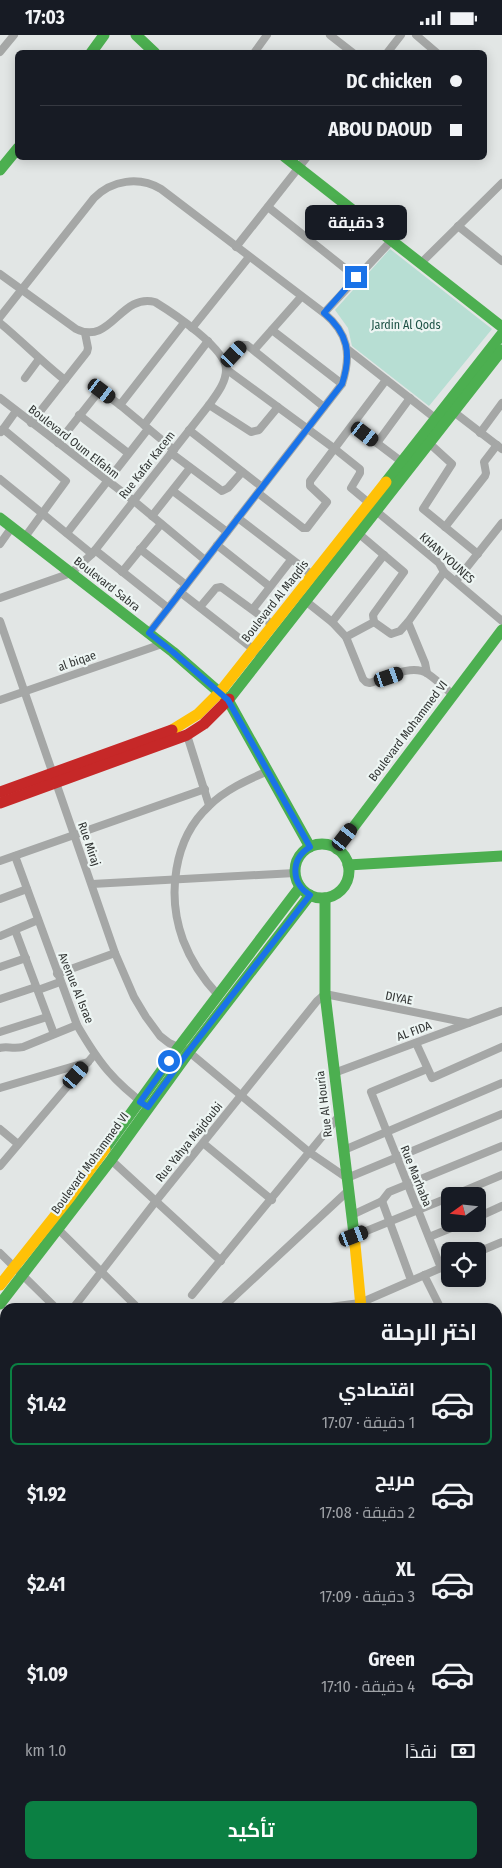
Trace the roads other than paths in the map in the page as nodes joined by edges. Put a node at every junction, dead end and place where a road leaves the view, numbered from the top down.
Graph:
1 (14, 35) edge
2 (104, 35) edge
3 (136, 35) edge
4 (267, 35) edge
5 (330, 35) edge
6 (401, 35) edge
7 (416, 35) edge
8 (93, 50) edge
9 (152, 50) edge
10 (259, 50) edge
11 (349, 50) edge
12 (389, 50) edge
13 (434, 50) edge
14 (0, 52) edge
15 (15, 152) edge
16 (289, 160) edge
17 (305, 160) edge
18 (299, 168) junction
19 (0, 170) edge
20 (501, 187) edge
21 (268, 207) junction
22 (458, 226) junction
23 (391, 241) junction
24 (236, 247) junction
25 (249, 257) junction
26 (502, 261) edge
27 (420, 264) junction
28 (0, 274) edge
29 (356, 277) junction
30 (21, 291) junction
31 (301, 297) junction
32 (324, 313) junction
33 (0, 317) edge
34 (0, 323) edge
35 (184, 323) junction
36 (502, 327) edge
37 (192, 328) junction
38 (272, 330) junction
39 (85, 333) junction
40 (502, 334) edge
41 (208, 341) junction
42 (347, 349) junction
43 (254, 350) junction
44 (502, 350) edge
45 (39, 359) junction
46 (226, 366) junction
47 (25, 378) dead end
48 (386, 379) junction
49 (65, 380) junction
50 (342, 384) junction
51 (0, 398) edge
52 (410, 398) junction
53 (502, 403) edge
54 (120, 405) junction
55 (209, 405) junction
56 (278, 407) junction
57 (324, 407) junction
58 (450, 409) junction
59 (16, 411) junction
60 (79, 415) junction
61 (435, 419) junction
62 (31, 423) junction
63 (353, 425) junction
64 (146, 427) junction
65 (308, 429) junction
66 (189, 430) junction
67 (1, 431) edge
68 (480, 433) junction
69 (58, 443) junction
70 (376, 443) junction
71 (429, 443) junction
72 (500, 447) edge
73 (335, 449) junction
74 (172, 451) junction
75 (128, 453) junction
76 (402, 462) junction
77 (190, 468) junction
78 (242, 472) junction
79 (0, 479) edge
80 (106, 481) junction
81 (260, 490) junction
82 (173, 491) junction
83 (134, 501) junction
84 (372, 507) junction
85 (43, 514) junction
86 (152, 517) junction
87 (0, 518) edge
88 (238, 518) junction
89 (502, 523) edge
90 (161, 524) junction
91 (12, 527) junction
92 (444, 527) junction
93 (228, 532) junction
94 (66, 533) junction
95 (358, 533) junction
96 (25, 537) junction
97 (0, 544) edge
98 (217, 545) junction
99 (140, 549) junction
100 (94, 552) junction
101 (478, 554) junction
102 (384, 555) junction
103 (291, 559) junction
104 (205, 560) junction
105 (122, 572) junction
106 (444, 572) junction
107 (71, 573) junction
108 (317, 578) junction
109 (456, 581) junction
110 (186, 585) junction
111 (269, 587) junction
112 (180, 592) junction
113 (0, 598) edge
114 (302, 598) junction
115 (200, 607) junction
116 (168, 608) junction
117 (253, 609) junction
118 (0, 621) edge
119 (408, 621) junction
120 (502, 621) edge
121 (332, 622) junction
122 (374, 622) junction
123 (273, 625) junction
124 (502, 630) edge
125 (149, 633) junction
126 (346, 637) junction
127 (162, 644) junction
128 (258, 653) junction
129 (427, 673) junction
130 (24, 691) junction
131 (453, 695) junction
132 (224, 696) junction
133 (0, 700) edge
134 (187, 735) junction
135 (115, 756) junction
136 (268, 771) junction
137 (55, 777) junction
138 (205, 789) junction
139 (0, 792) edge
140 (0, 803) edge
141 (209, 805) junction
142 (74, 835) junction
143 (310, 847) junction
144 (337, 849) junction
145 (14, 856) junction
146 (502, 857) edge
147 (0, 861) edge
148 (348, 865) junction
149 (295, 873) junction
150 (176, 879) junction
151 (92, 885) junction
152 (300, 887) junction
153 (27, 889) junction
154 (310, 895) junction
155 (325, 898) junction
156 (0, 899) edge
157 (38, 920) junction
158 (0, 925) edge
159 (15, 930) junction
160 (2, 935) edge
161 (115, 953) junction
162 (26, 958) junction
163 (0, 967) edge
164 (59, 978) junction
165 (37, 989) junction
166 (325, 994) junction
167 (218, 995) junction
168 (0, 999) edge
169 (501, 1011) edge
170 (47, 1017) junction
171 (468, 1023) junction
172 (77, 1025) junction
173 (0, 1031) edge
174 (54, 1034) junction
175 (416, 1043) junction
176 (2, 1047) edge
177 (502, 1047) edge
178 (183, 1050) junction
179 (94, 1055) junction
180 (88, 1062) junction
181 (427, 1069) junction
182 (334, 1073) junction
183 (502, 1083) edge
184 (0, 1088) edge
185 (241, 1095) junction
186 (144, 1105) junction
187 (502, 1114) edge
188 (340, 1116) junction
189 (0, 1129) edge
190 (387, 1132) junction
191 (203, 1143) junction
192 (18, 1144) junction
193 (502, 1146) edge
194 (344, 1150) junction
195 (309, 1152) junction
196 (397, 1157) junction
197 (111, 1160) junction
198 (0, 1166) edge
199 (502, 1175) edge
200 (348, 1184) junction
201 (408, 1184) junction
202 (474, 1187) edge
203 (272, 1200) junction
204 (156, 1201) junction
205 (382, 1201) junction
206 (441, 1201) edge
207 (502, 1207) edge
208 (418, 1211) junction
209 (486, 1214) edge
210 (352, 1215) junction
211 (390, 1222) junction
212 (59, 1230) junction
213 (441, 1232) edge
214 (354, 1236) junction
215 (429, 1237) junction
216 (502, 1242) edge
217 (486, 1249) edge
218 (0, 1253) edge
219 (221, 1261) junction
220 (441, 1268) joint
221 (19, 1271) junction
222 (102, 1273) junction
223 (424, 1275) junction
224 (412, 1280) junction
225 (0, 1285) edge
226 (192, 1295) dead end
227 (1, 1303) edge
228 (51, 1303) edge
229 (77, 1303) edge
230 (133, 1303) edge
231 (227, 1303) edge
232 (361, 1303) edge
233 (365, 1303) edge
234 (438, 1303) edge

1 - 14 street
2 - 8 street
3 - 9 street
4 - 10 street
5 - 11 street
6 - 12 street
7 - 13 street
15 - 19 street
16 - 18 street
17 - 18 street
18 - 21 street
18 - 23 street
20 - 22 street
21 - 24 street
21 - 29 street
22 - 26 street
22 - 27 street
23 - 27 street
23 - 29 street
24 - 25 street
24 - 30 street
25 - 31 street
25 - 37 street
27 - 36 street
28 - 30 street
29 - 32 street
30 - 33 street
30 - 39 street
31 - 32 street
31 - 38 street
32 - 42 street
34 - 45 street
35 - 37 street
35 - 39 street
35 - 54 street
37 - 41 street
38 - 43 street
38 - 50 street
39 - 49 street
40 - 58 street, Boulevard Al Maqdis
41 - 46 street
41 - 64 street
42 - 48 street
42 - 50 street
43 - 46 street
43 - 57 street
44 - 58 street, Boulevard Al Maqdis
45 - 47 street
45 - 49 street
46 - 55 street, Rue Kafar Kacem
46 - 56 street
48 - 52 street
48 - 63 street
49 - 62 street
50 - 57 street
51 - 59 street, Boulevard Oum Elfahm
52 - 61 street
52 - 70 street
53 - 68 street
54 - 60 street
54 - 64 street
55 - 56 street
55 - 66 street, Rue Kafar Kacem
56 - 65 street
57 - 65 street
58 - 61 street, Boulevard Al Maqdis
58 - 68 street
58 - 71 street, Boulevard Al Maqdis
59 - 62 street, Boulevard Oum Elfahm
59 - 67 street
60 - 69 street
60 - 75 street
61 - 76 street, Boulevard Al Maqdis
62 - 69 street, Boulevard Oum Elfahm
63 - 70 street
63 - 73 street
64 - 74 street
64 - 75 street
65 - 73 street
65 - 81 street
66 - 74 street, Rue Kafar Kacem
66 - 78 street
67 - 85 street
68 - 72 street
69 - 80 street, Boulevard Oum Elfahm
70 - 76 street
71 - 84 street, Boulevard Al Maqdis
71 - 92 street
72 - 92 street
73 - 81 street
73 - 84 street, KHAN YOUNES
74 - 77 street
74 - 83 street, Rue Kafar Kacem
75 - 80 street
76 - 84 street, Boulevard Al Maqdis
77 - 78 street
77 - 82 street
78 - 81 street
79 - 85 street
80 - 83 street, Boulevard Oum Elfahm
80 - 94 street
81 - 88 street
82 - 86 street
82 - 93 street
83 - 86 street, Boulevard Oum Elfahm
83 - 100 street, Rue Kafar Kacem
84 - 95 street, Boulevard Al Maqdis
84 - 106 street, KHAN YOUNES
84 - 108 street, Boulevard Al Maqdis
85 - 94 street
85 - 96 street
86 - 90 street, Boulevard Oum Elfahm
87 - 91 street, Boulevard Sabra
88 - 93 street
88 - 103 street
89 - 101 street
90 - 99 street
90 - 104 street, Boulevard Oum Elfahm
91 - 96 street, Boulevard Sabra
91 - 97 street
92 - 101 street
93 - 98 street
94 - 100 street
95 - 102 street
95 - 108 street, Boulevard Al Maqdis
96 - 107 street, Boulevard Sabra
98 - 104 street
98 - 111 street
99 - 105 street
99 - 110 street
100 - 105 street
100 - 107 street, Rue Kafar Kacem
101 - 109 street
102 - 121 street
102 - 122 street
103 - 108 street
103 - 111 street
104 - 110 street
105 - 116 street
106 - 109 street, KHAN YOUNES
106 - 119 street
107 - 113 street
107 - 125 street, Boulevard Sabra
108 - 114 street, Boulevard Al Maqdis
109 - 120 street, KHAN YOUNES
110 - 112 street
111 - 117 street
112 - 115 street
112 - 116 street
114 - 121 street
114 - 123 street, Boulevard Al Maqdis
114 - 128 street, Boulevard Al Maqdis
115 - 117 street
115 - 128 street
116 - 125 street
117 - 123 street
118 - 130 street, Rue Miraj
119 - 122 street
119 - 129 street
121 - 126 street
122 - 126 street
123 - 128 street, Boulevard Al Maqdis
124 - 131 street, Boulevard Mohammed VI
125 - 127 street, Boulevard Sabra
126 - 129 street
127 - 130 street, al biqae
127 - 132 street, Boulevard Sabra
128 - 132 street, Boulevard Al Maqdis
129 - 131 street
130 - 133 street, al biqae
130 - 137 street, Rue Miraj
131 - 144 street, Boulevard Mohammed VI
132 - 134 street, Boulevard Al Maqdis
132 - 135 street, Boulevard Al Maqdis
132 - 136 street, Boulevard Sabra
134 - 135 street, Boulevard Al Maqdis
134 - 138 street
135 - 137 street, Boulevard Al Maqdis
136 - 141 street
136 - 143 street, Boulevard Sabra
137 - 139 street, Boulevard Al Maqdis
137 - 140 street, Boulevard Al Maqdis
137 - 142 street, Rue Miraj
138 - 141 street
138 - 142 street
141 - 150 street
142 - 145 street
142 - 151 street, Rue Miraj
143 - 144 street
143 - 149 street
144 - 148 street
145 - 147 street
145 - 153 street, Avenue Al Israe
146 - 148 street
148 - 155 street
149 - 150 street
149 - 152 street
150 - 151 street
150 - 167 street
151 - 161 street, Rue Miraj
152 - 154 street
152 - 167 street, Boulevard Mohammed VI
153 - 156 street
153 - 157 street, Avenue Al Israe
154 - 155 street
154 - 178 street, Boulevard Mohammed VI
155 - 166 street, Rue Al Houria
157 - 159 street
157 - 164 street, Avenue Al Israe
158 - 160 street
159 - 160 street
159 - 162 street
161 - 164 street
161 - 178 street, Rue Miraj
162 - 163 street
162 - 165 street
164 - 165 street
164 - 172 street, Avenue Al Israe
165 - 168 street
165 - 170 street
166 - 171 street, DIYAE
166 - 182 street, Rue Al Houria
166 - 185 street, Rue Yahya Majdoubi
167 - 178 street, Boulevard Mohammed VI
169 - 171 street, AL FIDA
170 - 173 street
170 - 174 street
171 - 175 street, AL FIDA
172 - 174 street
172 - 179 street, Avenue Al Israe
173 - 176 street
174 - 176 street
175 - 181 street
175 - 182 street, AL FIDA
177 - 181 street
178 - 185 street, Rue Miraj
178 - 186 street, Boulevard Mohammed VI
179 - 180 street
179 - 186 street, Avenue Al Israe
180 - 184 street
180 - 192 street
181 - 190 street, Rue Marhaba
182 - 188 street, Rue Al Houria
183 - 190 street
185 - 191 street, Rue Yahya Majdoubi
185 - 195 street, Rue Miraj
186 - 197 street, Boulevard Mohammed VI
186 - 221 street, Boulevard Mohammed VI
187 - 196 street
188 - 194 street, Rue Al Houria
188 - 195 street
189 - 192 street
190 - 194 street
190 - 196 street, Rue Marhaba
191 - 203 street
191 - 204 street, Rue Yahya Majdoubi
192 - 198 street
193 - 201 street
194 - 200 street, Rue Al Houria
195 - 200 street, Rue Miraj
195 - 203 street
196 - 200 street
196 - 201 street, Rue Marhaba
197 - 204 street
197 - 212 street, Boulevard Mohammed VI
199 - 202 street
200 - 210 street, Rue Al Houria
200 - 231 street
201 - 205 street
201 - 208 street, Rue Marhaba
203 - 219 street
204 - 219 street
204 - 222 street, Rue Yahya Majdoubi
205 - 210 street
205 - 211 street
206 - 208 street
207 - 209 street
208 - 211 street
208 - 215 street, Rue Marhaba
210 - 214 street, Rue Al Houria
211 - 214 street
211 - 224 street
212 - 221 street, Boulevard Mohammed VI
212 - 222 street
213 - 215 street
214 - 232 street, Rue Al Houria
215 - 220 street, Rue Marhaba
216 - 217 street
218 - 221 street
219 - 226 street
220 - 223 street
221 - 225 street, Boulevard Mohammed VI
221 - 227 street, Boulevard Mohammed VI
221 - 228 street
222 - 229 street, Rue Yahya Majdoubi
222 - 230 street
223 - 224 street
223 - 234 street
224 - 233 street

